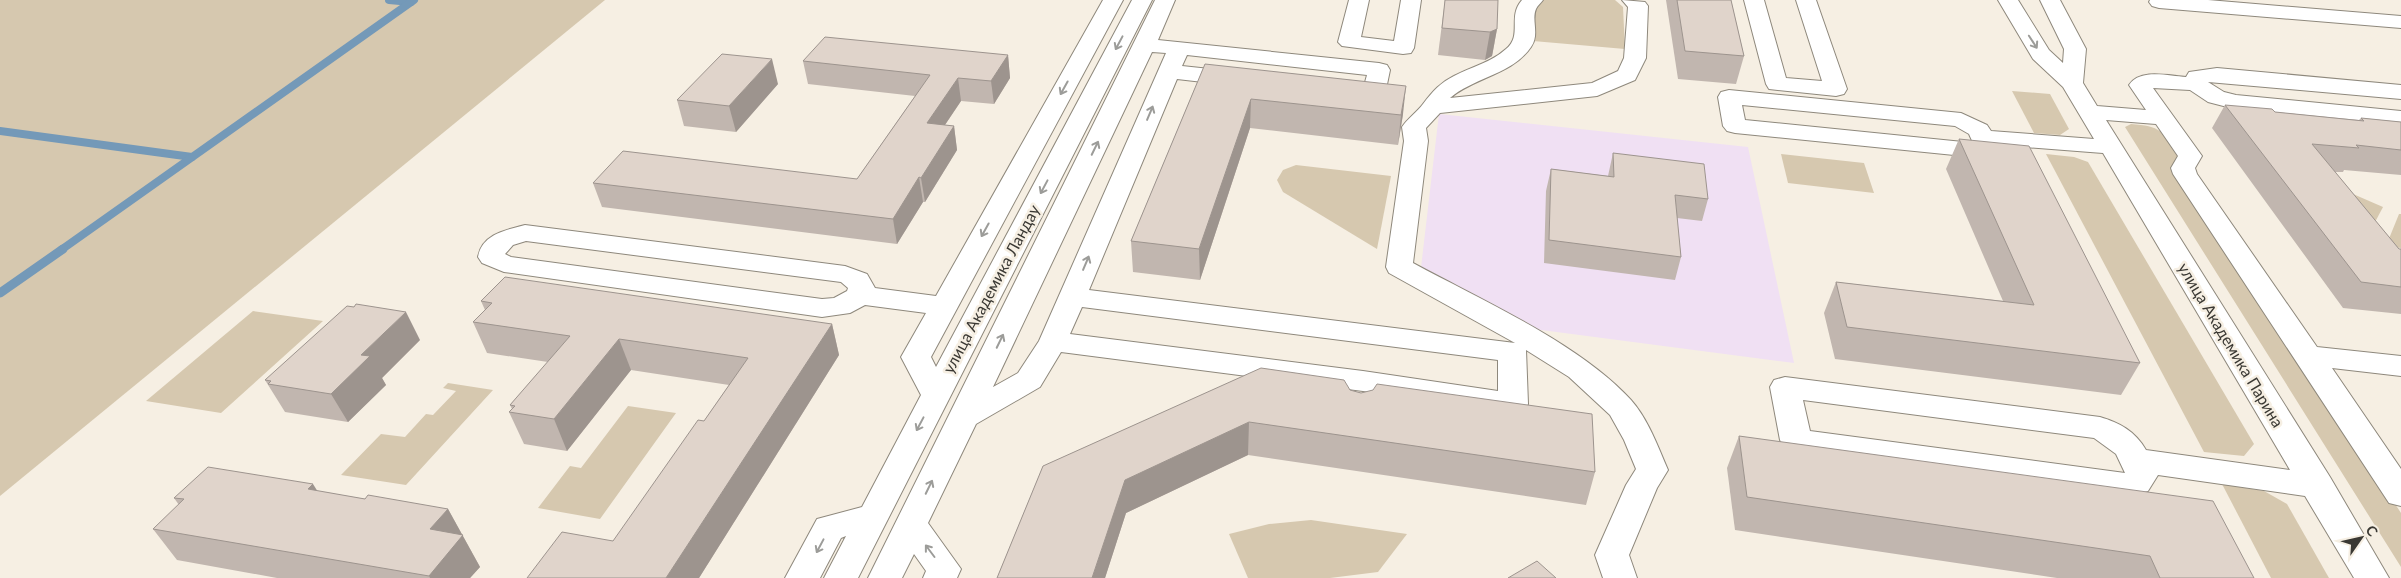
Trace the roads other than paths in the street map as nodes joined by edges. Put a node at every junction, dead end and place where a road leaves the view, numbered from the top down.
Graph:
1 (1113, 0) edge
2 (1142, 0) edge
3 (1165, 0) edge
4 (1359, 0) edge
5 (1411, 0) edge
6 (1534, 0) edge
7 (1632, 0) edge
8 (1754, 0) edge
9 (1806, 0) edge
10 (2008, 0) edge
11 (2050, 0) edge
12 (2359, 0) edge
13 (2159, 2) dead end
14 (2380, 20) junction
15 (2401, 22) edge
16 (2401, 40) edge
17 (1145, 46) junction
18 (1385, 46) junction
19 (1179, 48) junction
20 (1380, 70) junction
21 (1168, 71) junction
22 (1255, 81) edge
23 (2072, 83) junction
24 (2195, 84) junction
25 (1324, 88) edge
26 (2401, 92) edge
27 (1779, 93) junction
28 (1433, 107) junction
29 (2090, 112) junction
30 (2162, 118) junction
31 (2401, 118) edge
32 (1983, 137) junction
33 (2111, 147) junction
34 (488, 227) dead end
35 (525, 232) junction
36 (859, 295) junction
37 (1072, 297) junction
38 (943, 306) junction
39 (1053, 340) junction
40 (2307, 356) junction
41 (2401, 366) edge
42 (936, 394) junction
43 (963, 417) junction
44 (2136, 460) junction
45 (2318, 486) junction
46 (2401, 494) edge
47 (874, 516) junction
48 (911, 525) junction
49 (802, 578) edge
50 (840, 578) edge
51 (885, 578) edge
52 (940, 578) edge
53 (1620, 578) edge
54 (2372, 578) edge

1 -> 38 street
2 -> 42 street, улица Академика Ландау
3 - 17 street, улица Академика Ландау
4 - 18 street
5 - 18 street
6 - 28 street
7 - 28 street
8 - 27 street
9 - 27 street
10 -> 23 street, улица Академика Парина
11 - 23 street
12 - 14 street
13 - 14 street
14 - 15 street
14 - 16 street
17 - 19 street
43 -> 17 street, улица Академика Ландау
18 - 20 street
19 - 20 street
19 - 21 street
20 - 25 street
21 - 22 street
37 -> 21 street
23 - 29 street, улица Академика Парина
24 - 26 street
24 - 30 street
24 - 31 street
27 - 32 street
27 - 32 street
28 - 53 street
29 - 30 street
29 - 33 street, улица Академика Парина
30 - 40 street
32 - 33 street
33 - 45 street, улица Академика Парина
34 - 35 street
35 - 36 street
35 - 36 street
36 - 38 street
37 - 39 street
37 - 39 street
38 - 42 street
39 - 43 street
40 - 41 street
40 - 46 street
42 -> 47 street, улица Академика Ландау
48 -> 43 street, улица Академика Ландау
44 - 44 street
44 - 45 street
45 - 54 street, улица Академика Парина
47 -> 49 street
47 - 50 street, улица Академика Ландау
48 - 51 street, улица Академика Ландау
52 -> 48 street

